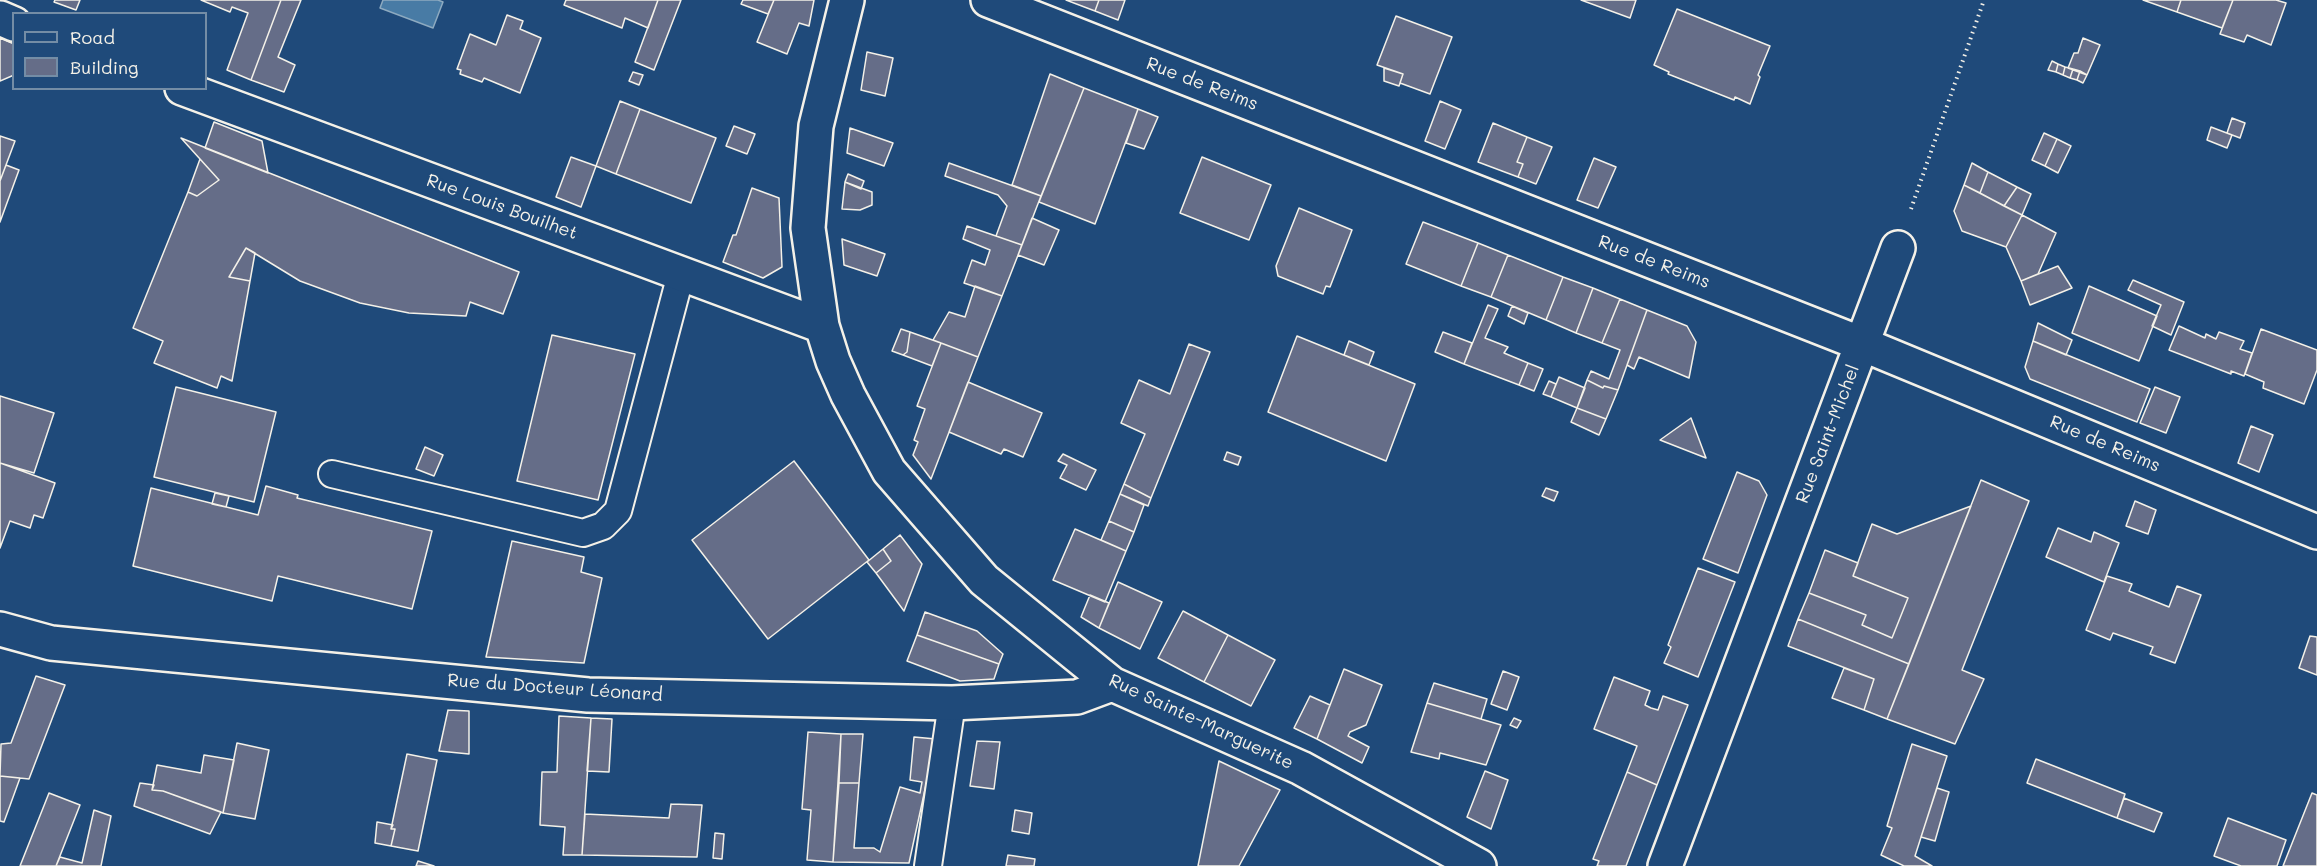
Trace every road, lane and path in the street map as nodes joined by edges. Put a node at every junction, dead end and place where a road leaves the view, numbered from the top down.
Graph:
1 (847, 0) edge
2 (988, 0) edge
3 (1984, 0) edge
4 (187, 90) edge
5 (1898, 248) joint
6 (681, 274) junction
7 (822, 326) junction
8 (1862, 344) junction
9 (332, 474) dead end
10 (2317, 532) edge
11 (0, 629) edge
12 (1112, 684) junction
13 (952, 703) junction
14 (928, 866) edge
15 (1479, 866) edge
16 (1665, 866) edge

1 - 7 street, Rue Sainte-Marguerite
2 - 8 street, Rue de Reims
3 - 5 path
4 - 6 street, Rue Louis Bouilhet
5 - 8 street, Rue Saint-Michel
6 - 7 street, Rue Louis Bouilhet
6 - 9 lane
7 - 12 street, Rue Sainte-Marguerite
8 - 10 street, Rue de Reims
8 - 16 street, Rue Saint-Michel
11 - 13 street, Rue du Docteur Léonard
12 - 13 street, Rue du Docteur Léonard
12 - 15 street, Rue Sainte-Marguerite
13 - 14 lane

